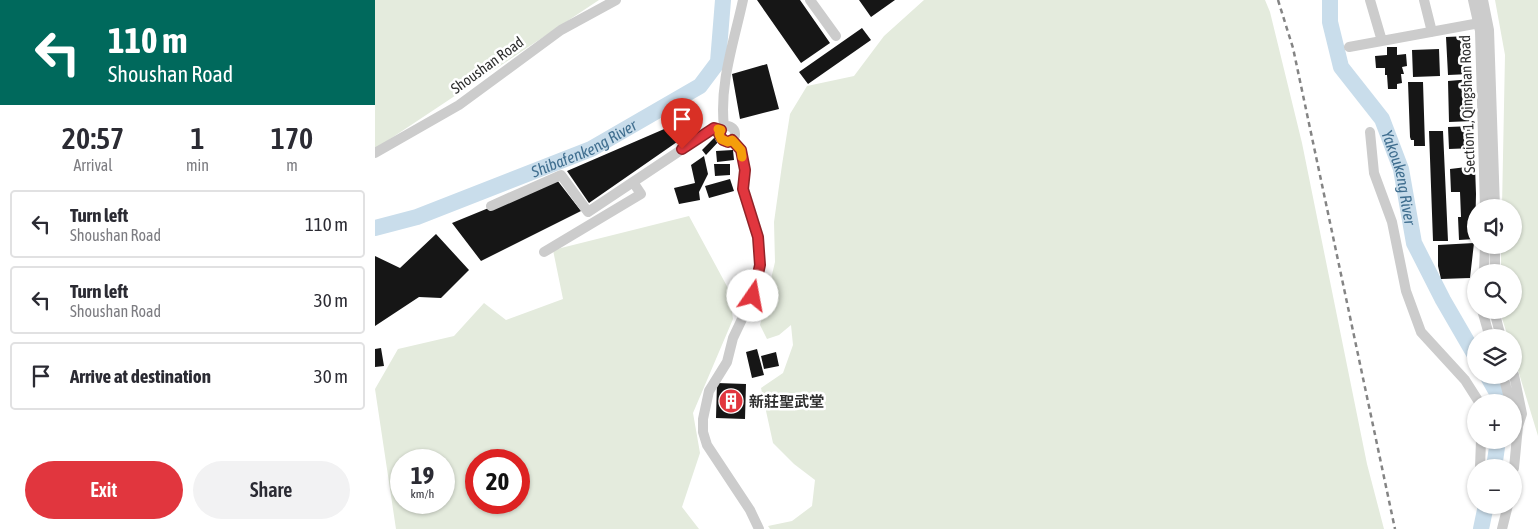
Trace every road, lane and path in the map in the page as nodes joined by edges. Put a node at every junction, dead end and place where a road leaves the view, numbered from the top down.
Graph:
1 (616, 0) edge
2 (743, 0) edge
3 (810, 0) edge
4 (1370, 0) edge
5 (1424, 0) edge
6 (1473, 0) edge
7 (1483, 0) edge
8 (1484, 23) junction
9 (1432, 32) junction
10 (836, 36) dead end
11 (1382, 41) junction
12 (1349, 47) dead end
13 (723, 128) junction
14 (1370, 132) dead end
15 (375, 153) edge
16 (633, 182) junction
17 (1485, 199) edge
18 (1494, 199) edge
19 (491, 206) dead end
20 (544, 252) dead end
21 (1474, 394) edge
22 (1505, 514) edge
23 (759, 529) edge
24 (1502, 529) edge

1 - 15 street, Shoushan Road
2 - 13 street
3 - 10 street
4 - 11 street
5 - 9 street
6 - 8 street, Section 1, Qingshan Road
7 - 8 street, Section 1, Qingshan Road
8 - 9 street
8 - 17 street, Section 1, Qingshan Road
8 - 18 street, Section 1, Qingshan Road
9 - 11 street
11 - 12 street
13 - 16 street
13 - 23 street
14 - 21 street
16 - 19 street
16 - 20 street
22 - 24 street

